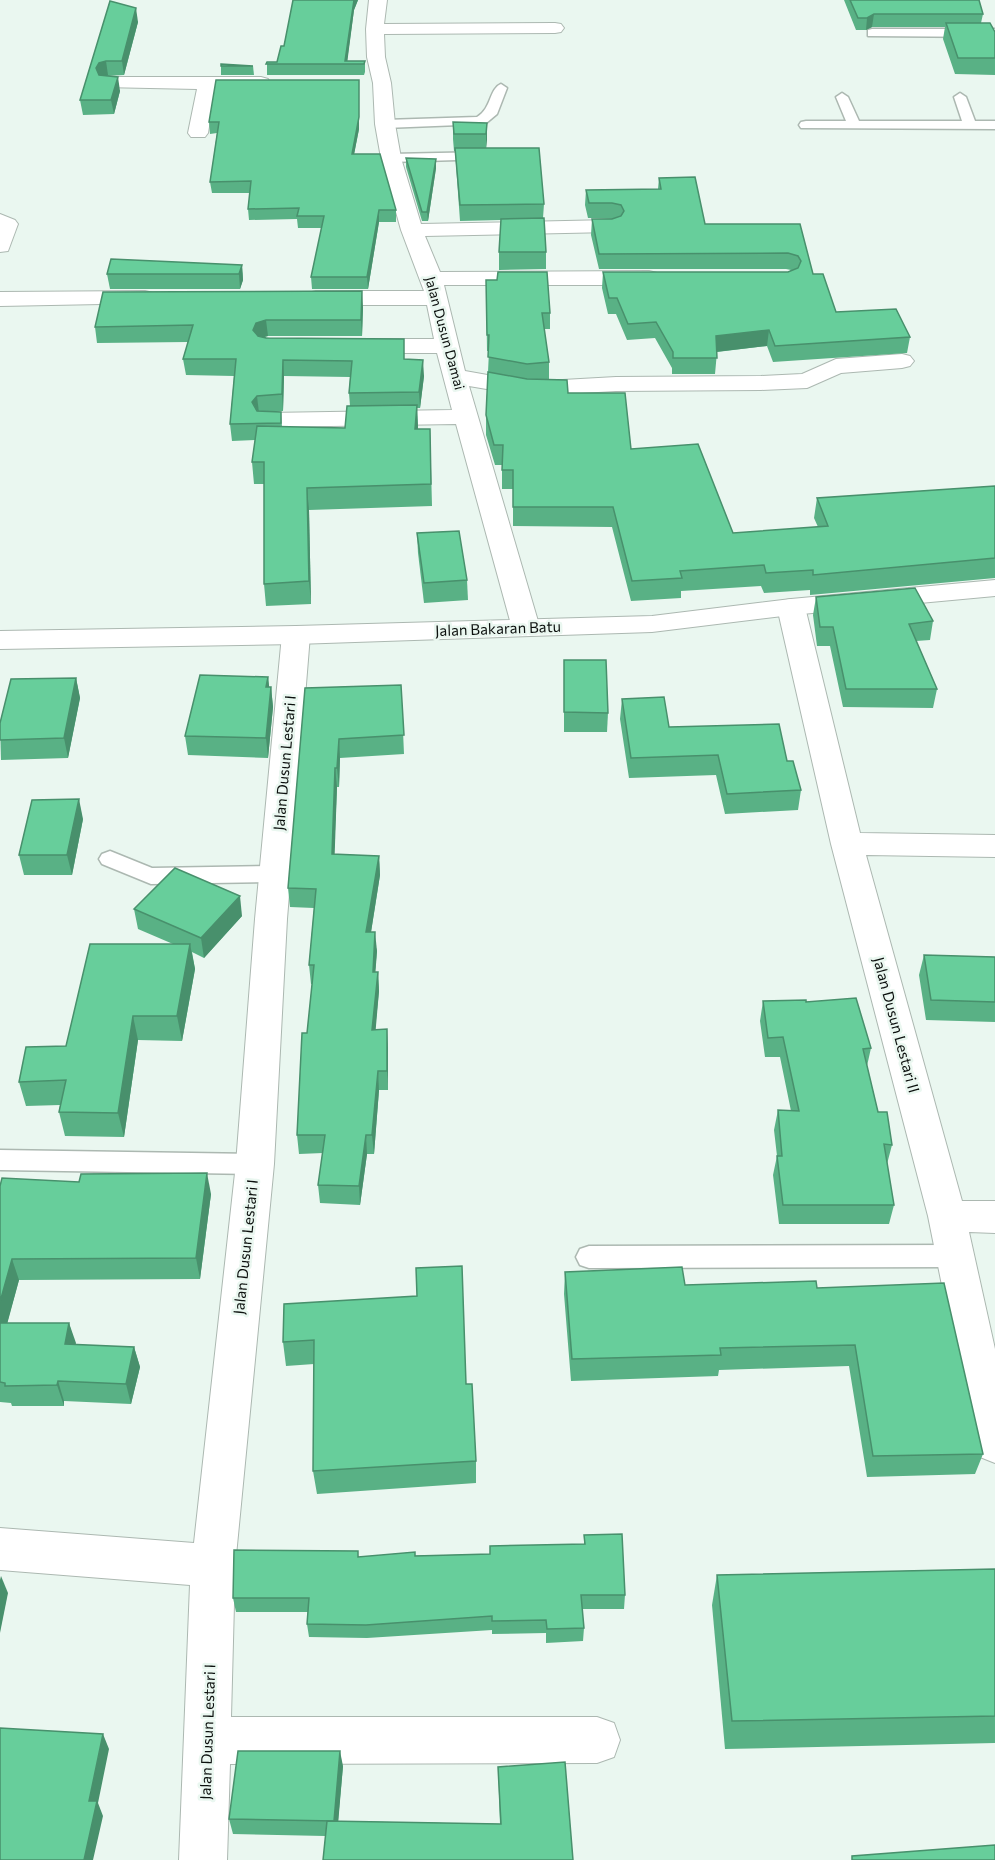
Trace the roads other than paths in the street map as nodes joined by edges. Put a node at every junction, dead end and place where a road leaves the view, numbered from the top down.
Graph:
1 (378, 0) edge
2 (555, 28) dead end
3 (375, 29) junction
4 (872, 33) dead end
5 (995, 33) edge
6 (109, 83) edge
7 (207, 83) junction
8 (277, 83) edge
9 (359, 83) edge
10 (382, 83) junction
11 (501, 88) dead end
12 (842, 97) dead end
13 (960, 97) dead end
14 (385, 124) junction
15 (854, 124) junction
16 (806, 125) dead end
17 (970, 125) junction
18 (995, 125) edge
19 (198, 133) dead end
20 (499, 156) edge
21 (392, 158) junction
22 (0, 220) edge
23 (611, 226) edge
24 (412, 230) junction
25 (0, 246) edge
26 (668, 278) edge
27 (433, 288) junction
28 (163, 298) edge
29 (293, 298) edge
30 (0, 299) edge
31 (340, 345) edge
32 (447, 346) junction
33 (902, 361) dead end
34 (300, 397) dead end
35 (461, 397) junction
36 (268, 420) edge
37 (995, 588) edge
38 (791, 608) junction
39 (526, 628) junction
40 (296, 635) junction
41 (0, 640) edge
42 (848, 844) junction
43 (995, 846) edge
44 (110, 858) dead end
45 (275, 874) junction
46 (0, 1160) edge
47 (255, 1164) junction
48 (947, 1216) junction
49 (995, 1217) edge
50 (957, 1256) junction
51 (589, 1257) dead end
52 (995, 1444) edge
53 (0, 1549) edge
54 (213, 1566) junction
55 (597, 1740) dead end
56 (208, 1742) junction
57 (203, 1860) edge

1 - 3 main road, Jalan Dusun Damai
2 - 3 main road
3 - 10 main road, Jalan Dusun Damai
4 - 5 lane
6 - 7 main road
7 - 8 main road
7 - 19 main road
9 - 10 main road
10 - 14 main road, Jalan Dusun Damai
11 - 14 lane
12 - 15 lane
13 - 17 lane
14 - 21 main road, Jalan Dusun Damai
15 - 16 lane
15 - 17 lane
17 - 18 lane
20 - 21 lane
21 - 24 main road, Jalan Dusun Damai
22 - 25 main road
23 - 24 main road
24 - 27 main road, Jalan Dusun Damai
26 - 27 main road
27 - 29 main road
27 - 32 main road, Jalan Dusun Damai
28 - 30 main road
31 - 32 main road
32 - 35 main road, Jalan Dusun Damai
33 - 35 main road
34 - 35 main road
35 - 36 main road
35 - 39 main road, Jalan Dusun Damai
37 - 38 main road, Jalan Bakaran Batu
38 - 39 main road, Jalan Bakaran Batu
38 - 42 main road, Jalan Dusun Lestari II
39 - 40 main road, Jalan Bakaran Batu
40 - 41 main road, Jalan Bakaran Batu
40 - 45 main road, Jalan Dusun Lestari I
42 - 43 main road
42 - 48 main road, Jalan Dusun Lestari II
44 - 45 lane
45 - 47 main road, Jalan Dusun Lestari I
46 - 47 lane
47 - 54 main road, Jalan Dusun Lestari I
48 - 49 main road
48 - 50 main road, Jalan Dusun Lestari II
50 - 51 lane
50 - 52 main road, Jalan Dusun Lestari II
53 - 54 main road
54 - 56 main road, Jalan Dusun Lestari I
55 - 56 main road
56 - 57 main road, Jalan Dusun Lestari I

